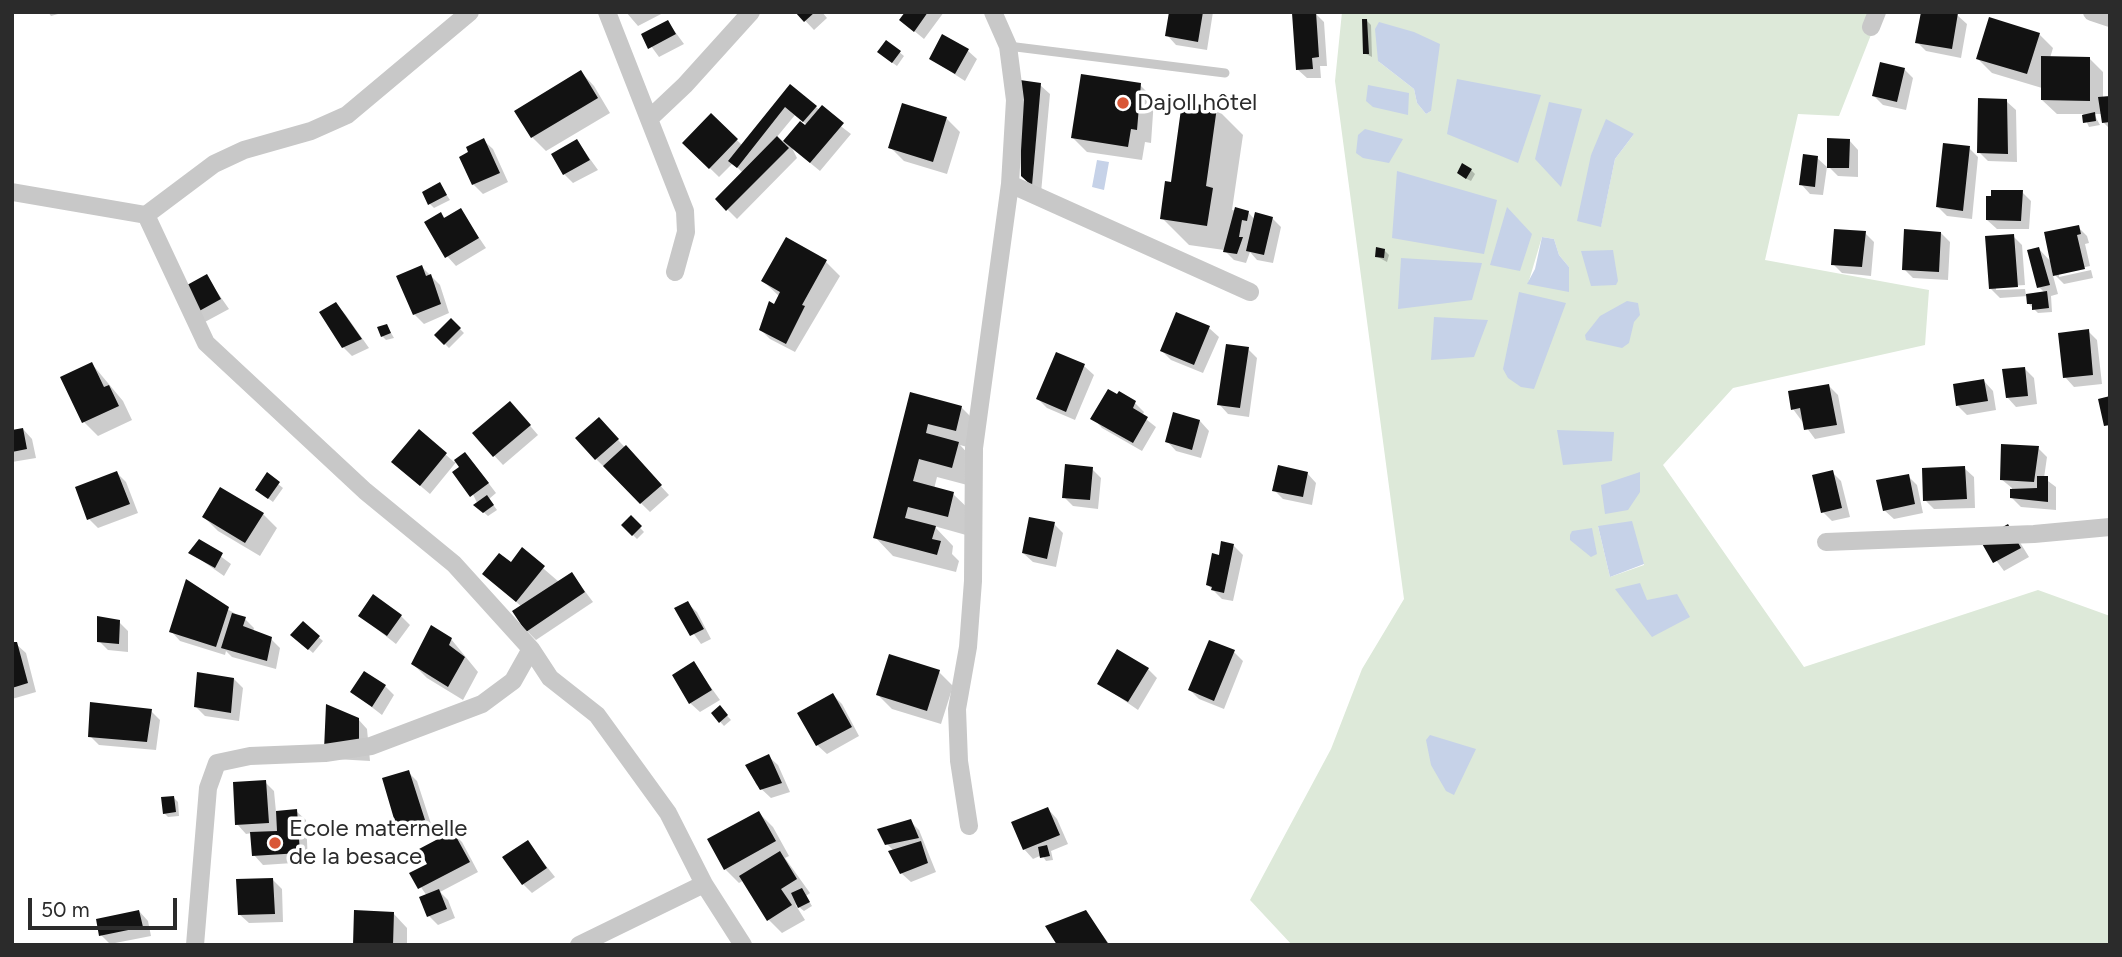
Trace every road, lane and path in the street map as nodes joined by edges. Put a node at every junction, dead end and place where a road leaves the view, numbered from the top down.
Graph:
1 (470, 12) edge
2 (607, 12) edge
3 (751, 12) edge
4 (993, 12) edge
5 (2092, 12) edge
6 (2110, 18) edge
7 (1008, 46) junction
8 (1225, 73) dead end
9 (649, 119) junction
10 (1010, 184) junction
11 (12, 192) edge
12 (146, 215) junction
13 (675, 272) dead end
14 (1250, 292) dead end
15 (2110, 527) edge
16 (1826, 542) dead end
17 (531, 649) junction
18 (968, 826) dead end
19 (704, 884) junction
20 (195, 945) edge
21 (579, 945) edge
22 (743, 945) edge

1 - 12 street
2 - 9 street
3 - 9 street
4 - 7 street
5 - 6 street
7 - 8 lane
7 - 10 street
9 - 13 street
10 - 14 street
10 - 18 street
11 - 12 street
12 - 17 street
15 - 16 street
17 - 19 street
17 - 20 street
19 - 21 street
19 - 22 street

